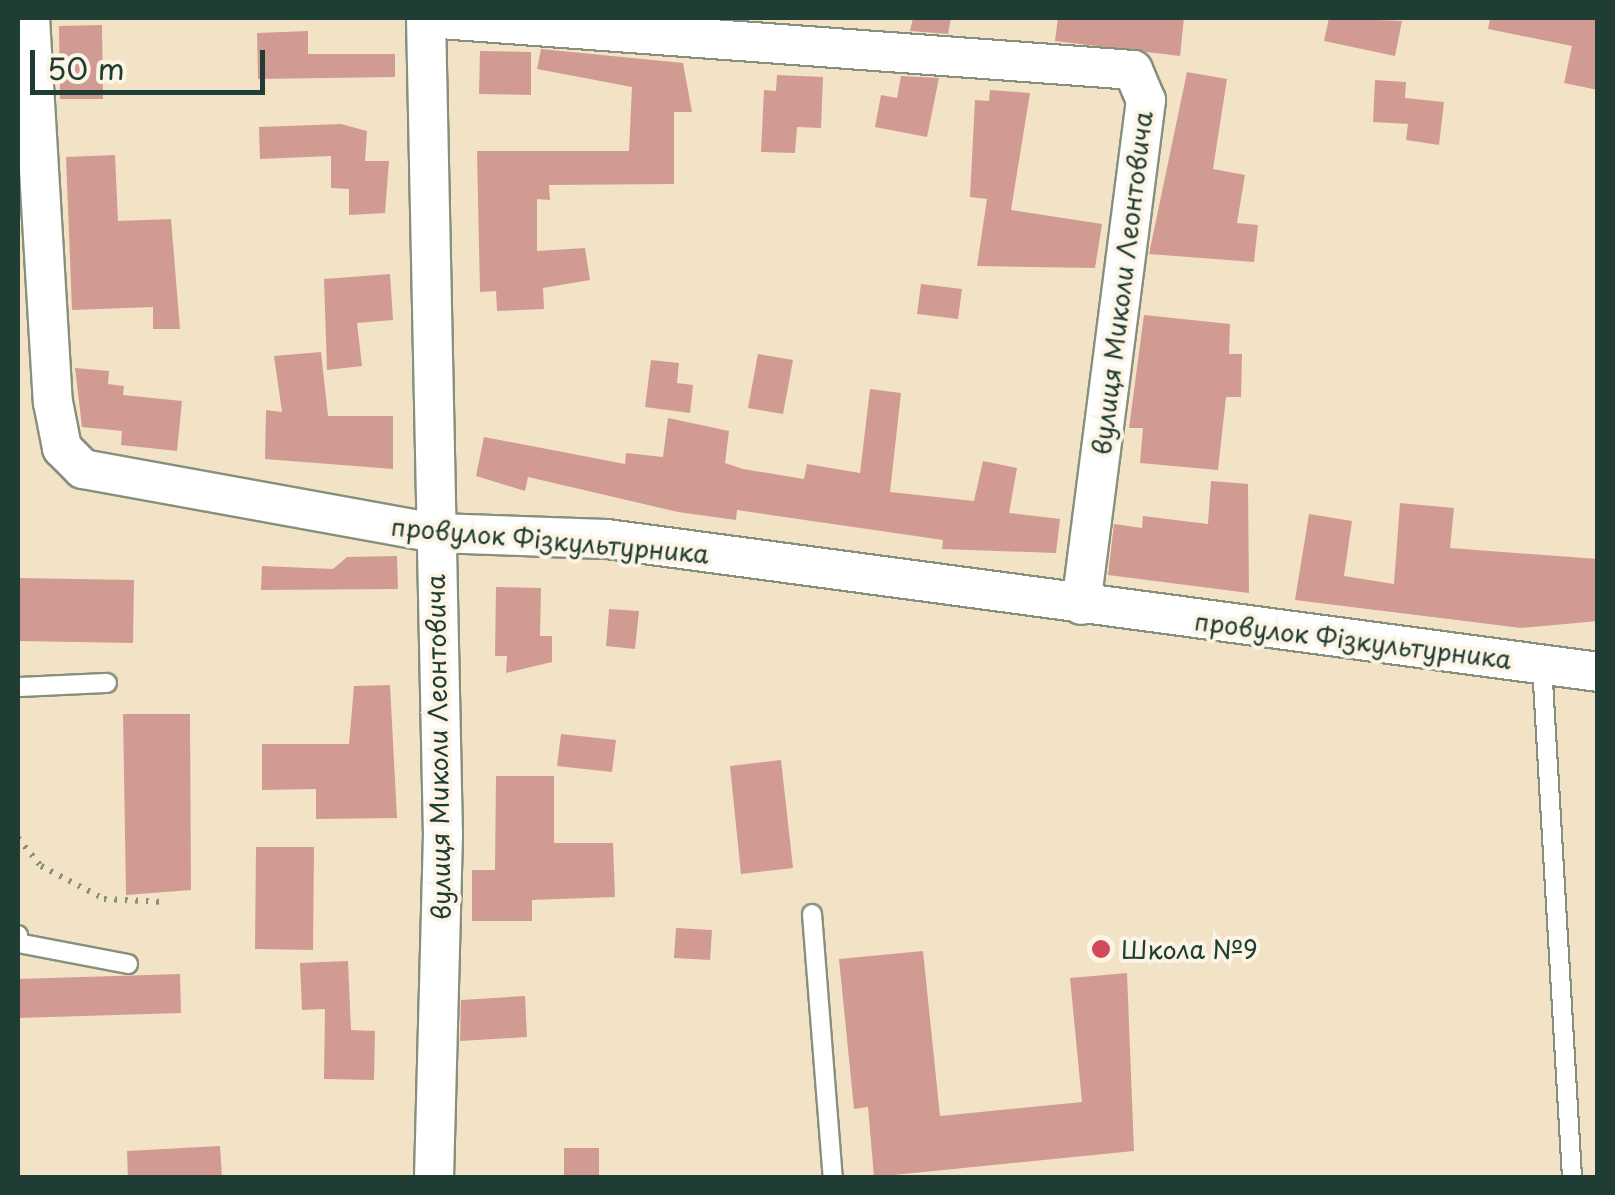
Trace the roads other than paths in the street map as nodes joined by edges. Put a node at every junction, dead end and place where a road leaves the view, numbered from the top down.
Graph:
1 (30, 18) edge
2 (427, 18) edge
3 (436, 533) junction
4 (1081, 606) junction
5 (1542, 665) junction
6 (1598, 672) edge
7 (107, 682) dead end
8 (18, 687) edge
9 (812, 914) dead end
10 (18, 934) edge
11 (128, 964) dead end
12 (434, 1178) edge
13 (833, 1178) edge
14 (1572, 1178) edge

1 - 3 street, провулок Фізкультурника
2 - 3 street, вулиця Миколи Леонтовича
2 - 4 street, вулиця Миколи Леонтовича
3 - 4 street, провулок Фізкультурника
3 - 12 street, вулиця Миколи Леонтовича
4 - 5 street, провулок Фізкультурника
5 - 6 street, провулок Фізкультурника
5 - 14 lane
7 - 8 lane
9 - 13 lane
10 - 11 lane

